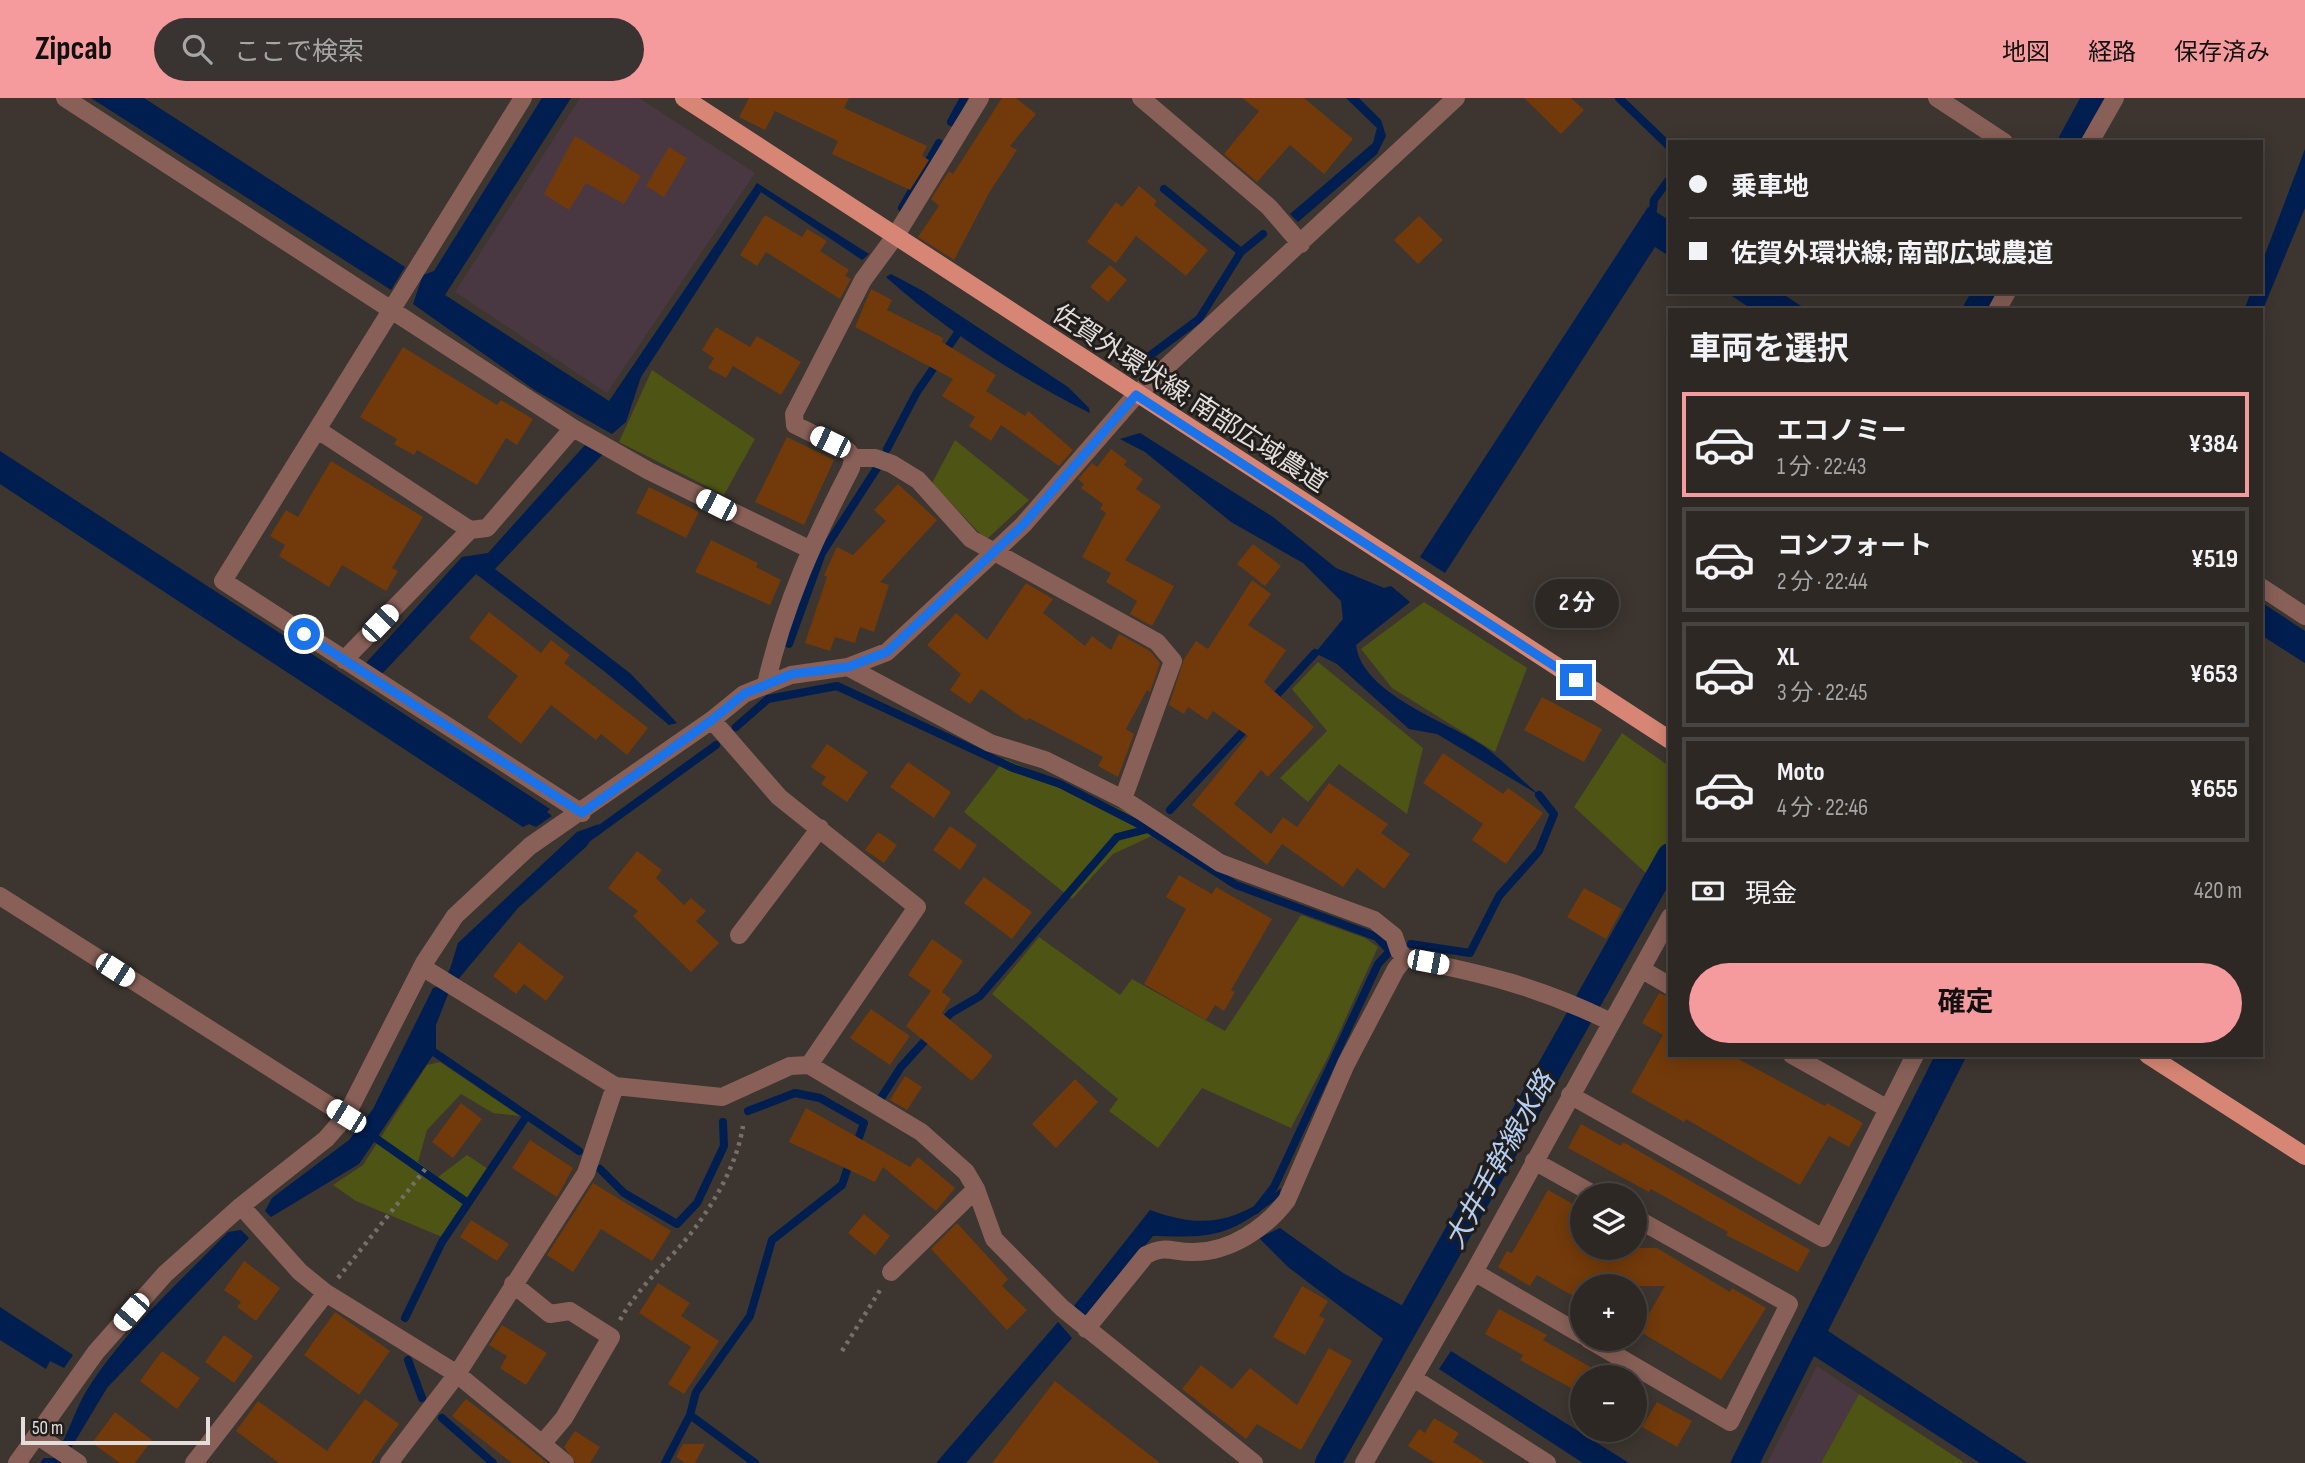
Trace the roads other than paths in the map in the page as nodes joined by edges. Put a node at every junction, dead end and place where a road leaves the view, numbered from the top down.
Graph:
1 (65, 98) edge
2 (523, 98) edge
3 (684, 98) edge
4 (980, 98) edge
5 (1141, 98) edge
6 (1456, 98) edge
7 (1937, 98) edge
8 (2115, 98) edge
9 (2001, 140) edge
10 (2091, 140) edge
11 (896, 235) junction
12 (1301, 244) junction
13 (392, 312) junction
14 (1136, 395) junction
15 (573, 428) junction
16 (318, 430) junction
17 (853, 458) junction
18 (470, 530) junction
19 (809, 549) junction
20 (994, 552) junction
21 (2263, 588) edge
22 (2305, 616) edge
23 (344, 660) junction
24 (848, 667) junction
25 (766, 684) junction
26 (712, 720) junction
27 (1668, 739) edge
28 (1123, 799) junction
29 (582, 813) junction
30 (820, 828) junction
31 (0, 896) edge
32 (1668, 921) edge
33 (739, 935) dead end
34 (1405, 958) junction
35 (422, 967) junction
36 (1641, 970) junction
37 (1668, 985) edge
38 (1611, 1022) junction
39 (1796, 1057) edge
40 (1914, 1057) edge
41 (2151, 1057) edge
42 (809, 1065) junction
43 (615, 1086) junction
44 (1570, 1095) junction
45 (1888, 1109) junction
46 (346, 1116) junction
47 (2303, 1151) edge
48 (1534, 1161) junction
49 (1573, 1183) edge
50 (976, 1189) junction
51 (241, 1206) junction
52 (1647, 1224) edge
53 (891, 1272) road end
54 (1475, 1272) junction
55 (513, 1283) junction
56 (326, 1293) junction
57 (1570, 1328) edge
58 (1086, 1329) junction
59 (1609, 1351) edge
60 (457, 1374) junction
61 (1413, 1378) junction
62 (38, 1436) junction
63 (542, 1444) junction
64 (75, 1461) edge
65 (17, 1463) edge
66 (194, 1463) edge
67 (388, 1463) edge
68 (565, 1463) edge
69 (1254, 1463) edge
70 (1364, 1463) edge
71 (1546, 1463) edge

1 - 13 street
2 - 13 street
3 - 11 main road, 佐賀外環状線; 南部広域農道
4 - 11 street
5 - 12 street
6 - 12 street
7 - 9 street
8 - 10 street
11 - 14 main road, 佐賀外環状線; 南部広域農道
11 - 17 street
12 - 14 street
13 - 15 street
13 - 16 street
14 - 20 street
14 - 27 main road, 佐賀外環状線; 南部広域農道
15 - 18 street
15 - 19 street
16 - 18 street
16 - 23 street
17 - 19 street
17 - 20 street
18 - 23 street
19 - 25 street
20 - 24 street
20 - 28 street
21 - 22 street
23 - 29 street
24 - 25 street
24 - 28 street
25 - 26 street
26 - 29 street
26 - 30 street
28 - 34 street
29 - 35 street
30 - 33 street
30 - 42 street
31 - 46 street
32 - 36 street
34 - 38 street
34 - 58 street
35 - 43 street
35 - 46 street
36 - 37 street
36 - 38 street
38 - 44 street
39 - 45 street
40 - 45 street
41 - 47 main road
42 - 43 street
42 - 50 street
43 - 55 street
44 - 45 street
44 - 48 street
46 - 51 street
48 - 49 street
48 - 54 street
50 - 53 street
50 - 58 street
51 - 56 street
51 - 62 street
52 - 59 street
54 - 57 street
54 - 61 street
55 - 60 street
55 - 63 street
56 - 60 street
56 - 66 street
58 - 69 street
60 - 63 street
60 - 67 street
61 - 70 street
61 - 71 street
62 - 64 street
62 - 65 street
63 - 68 street

